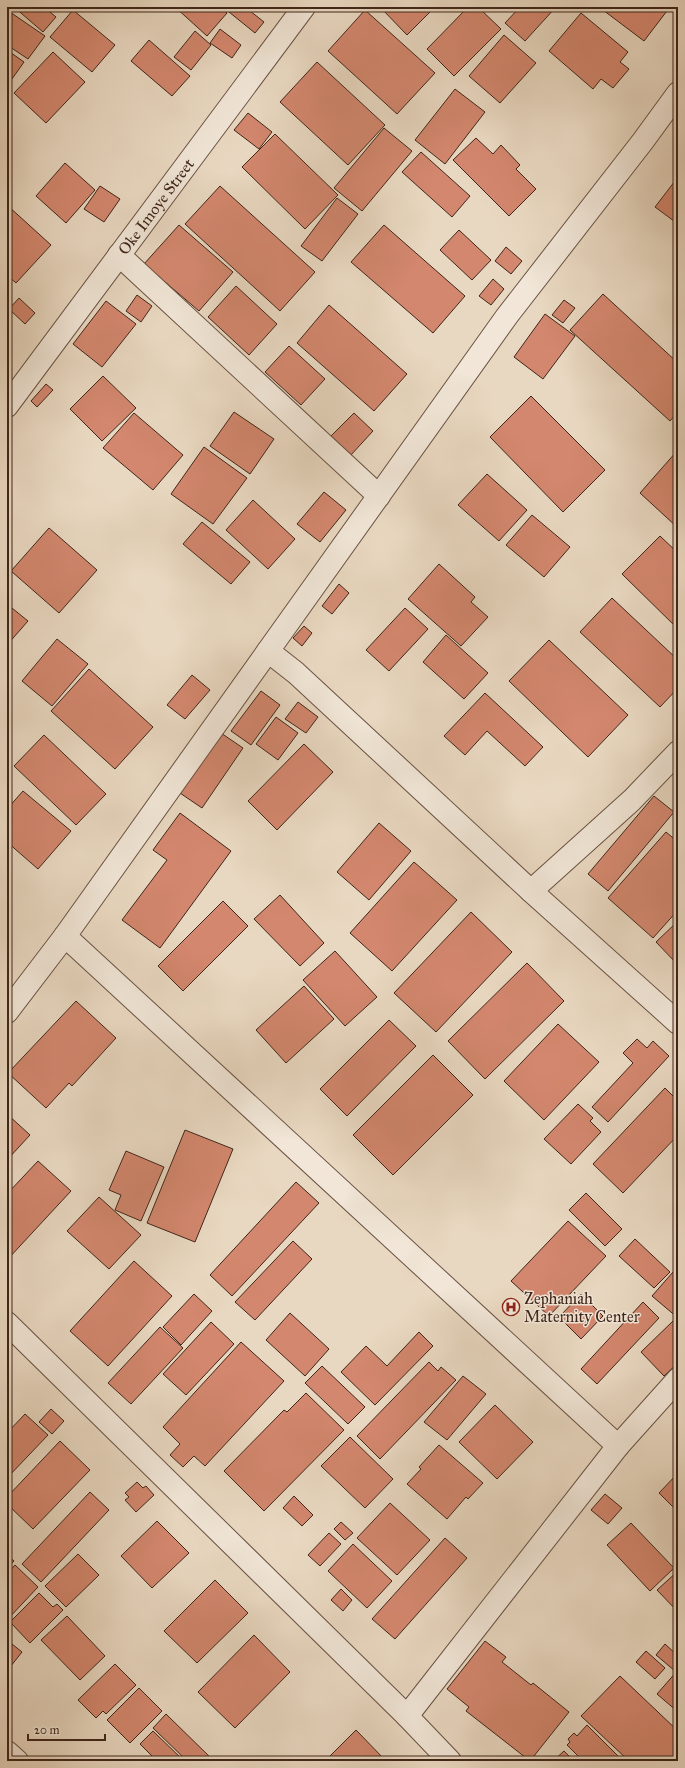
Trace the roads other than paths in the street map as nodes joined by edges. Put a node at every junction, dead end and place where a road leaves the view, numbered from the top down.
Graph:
1 (304, 7) edge
2 (678, 93) edge
3 (119, 255) junction
4 (7, 406) edge
5 (379, 496) junction
6 (268, 651) junction
7 (678, 752) edge
8 (531, 891) junction
9 (64, 936) junction
10 (7, 1012) edge
11 (678, 1023) edge
12 (7, 1322) edge
13 (678, 1379) edge
14 (618, 1446) junction
15 (407, 1716) junction
16 (7, 1752) edge
17 (17, 1761) edge
18 (450, 1761) edge

1 - 3 street, Oke Imoye Street
2 - 5 street
3 - 4 street, Oke Imoye Street
3 - 5 street
5 - 6 street
6 - 8 street
6 - 9 street
7 - 8 street
8 - 11 street
9 - 10 street
9 - 14 street
12 - 15 street
13 - 14 street
14 - 15 street
15 - 18 street
16 - 17 street

